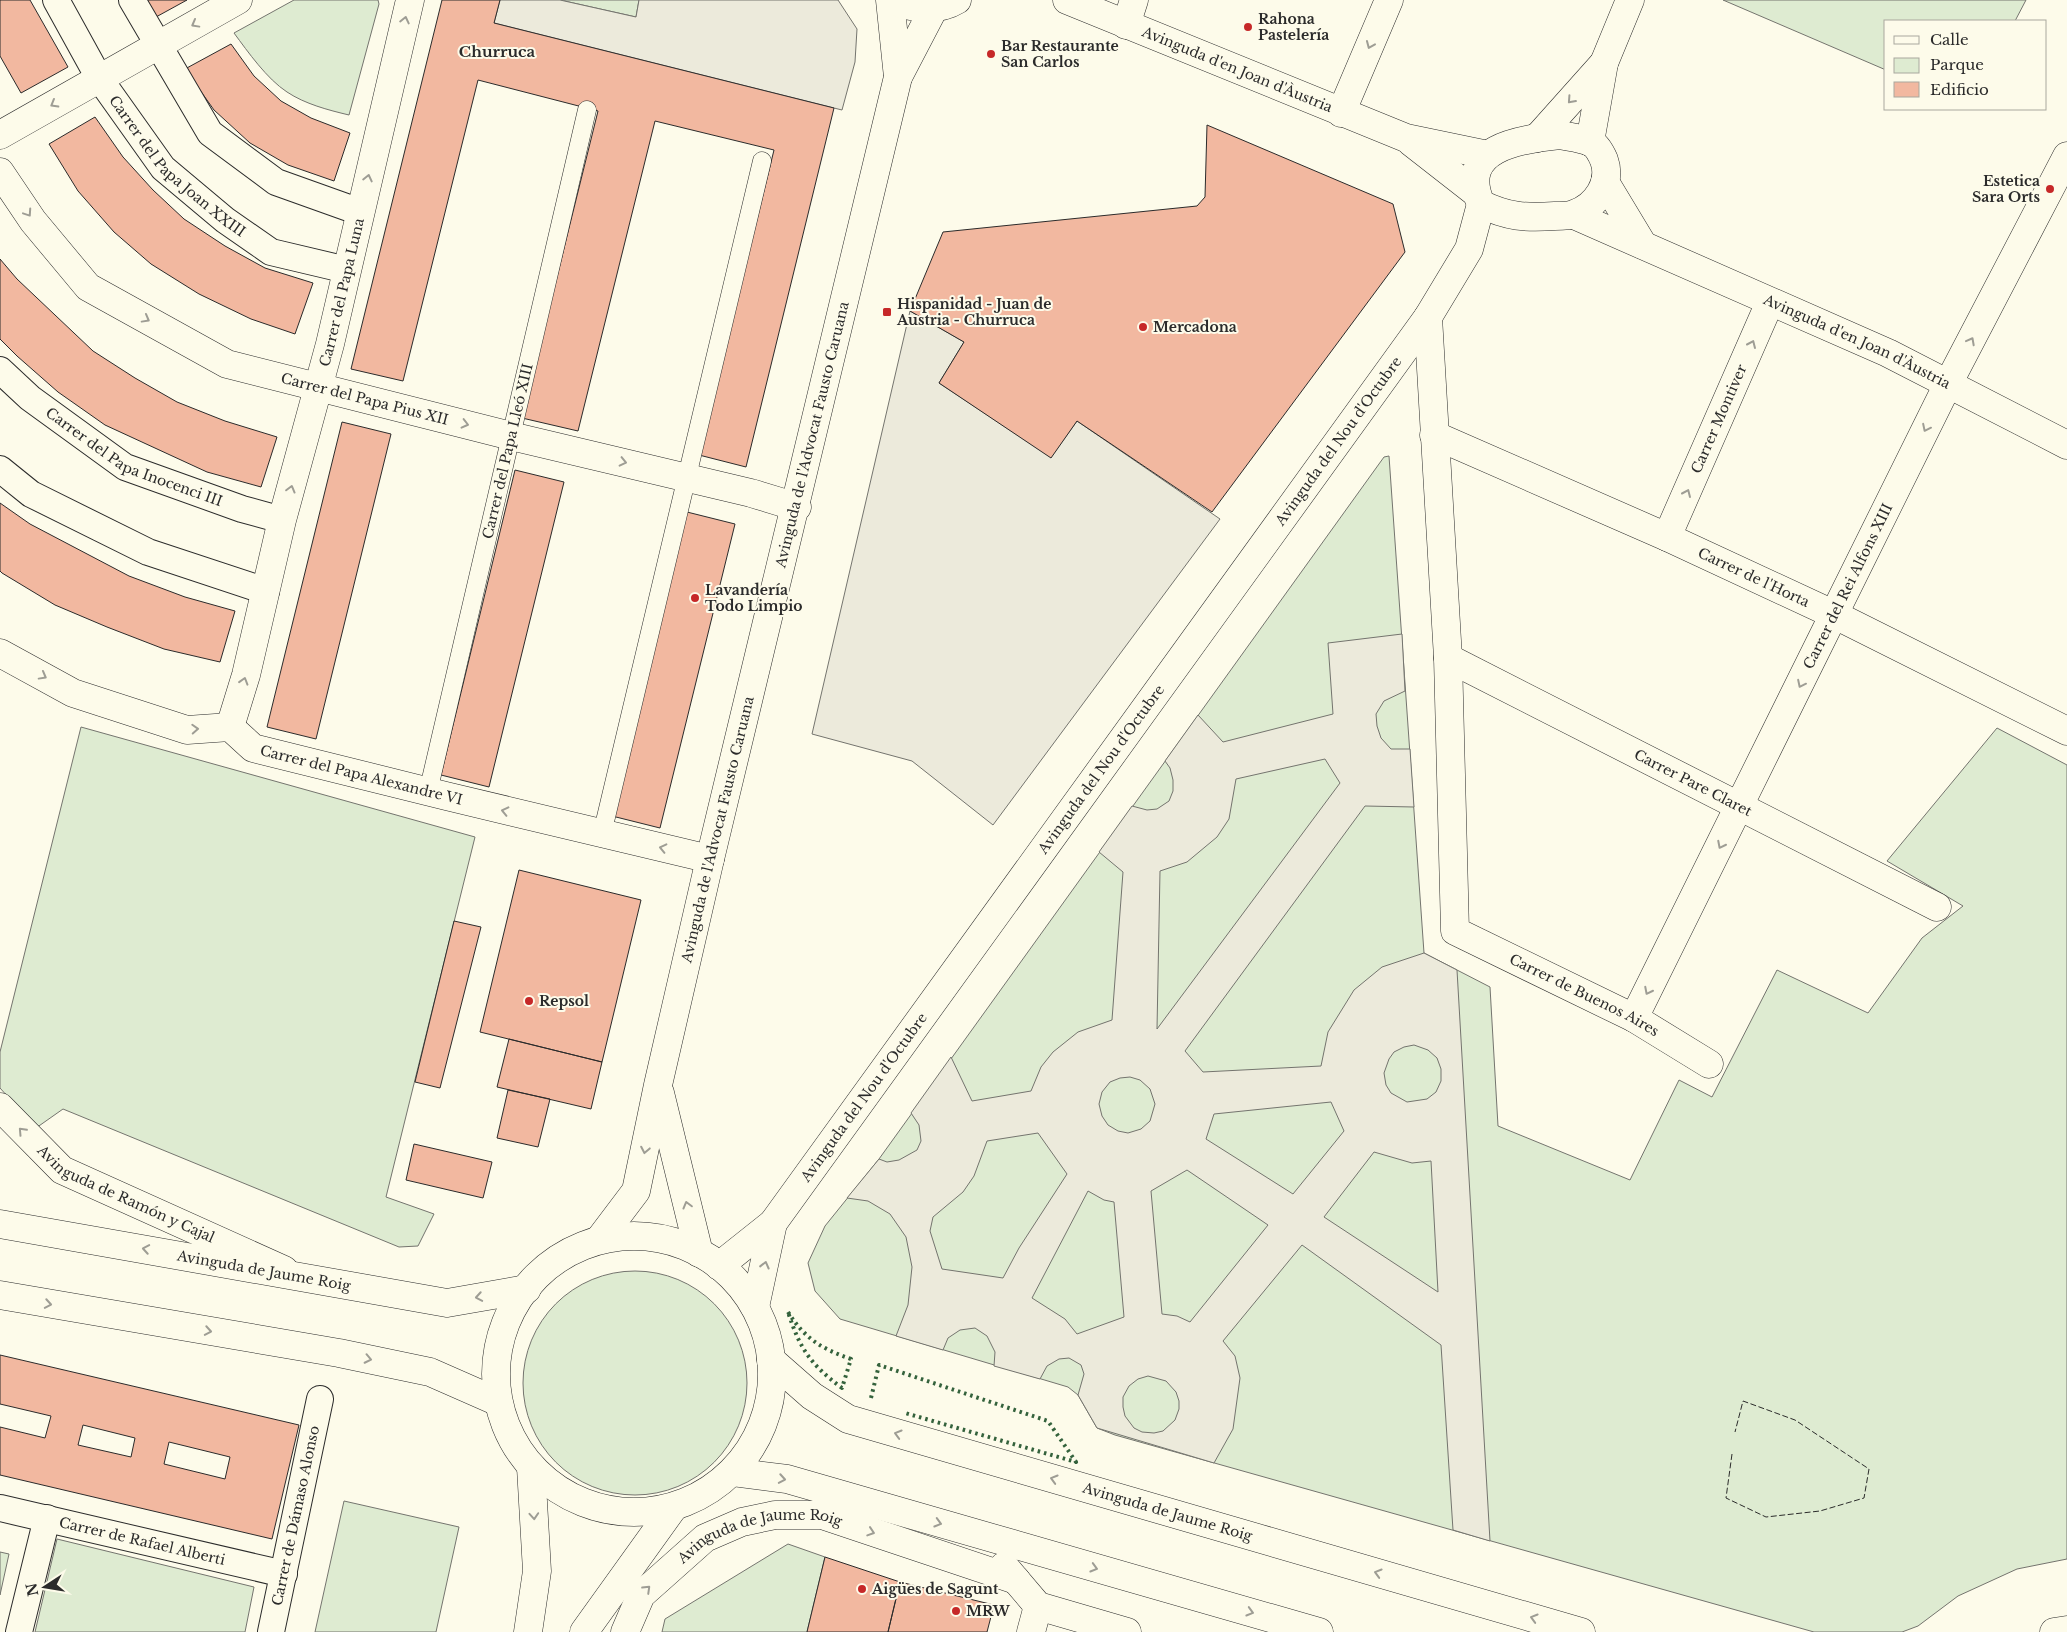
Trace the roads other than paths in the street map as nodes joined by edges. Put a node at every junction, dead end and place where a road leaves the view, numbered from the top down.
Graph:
1 (56, 0) edge
2 (132, 0) edge
3 (236, 0) edge
4 (410, 0) edge
5 (890, 0) edge
6 (894, 0) edge
7 (1065, 0) edge
8 (1389, 0) edge
9 (1630, 0) edge
10 (946, 4) edge
11 (1130, 13) edge
12 (158, 45) junction
13 (1604, 64) junction
14 (898, 77) junction
15 (99, 78) junction
16 (586, 110) dead end
17 (1340, 113) junction
18 (0, 135) edge
19 (1406, 138) junction
20 (1537, 138) junction
21 (1590, 142) junction
22 (1488, 155) junction
23 (2067, 156) edge
24 (762, 161) dead end
25 (0, 172) edge
26 (1606, 182) junction
27 (1478, 198) junction
28 (360, 212) junction
29 (1574, 215) junction
30 (1518, 218) junction
31 (1643, 245) junction
32 (1469, 249) junction
33 (347, 270) junction
34 (1770, 302) junction
35 (1428, 316) junction
36 (0, 370) edge
37 (1948, 384) junction
38 (318, 388) junction
39 (1434, 435) junction
40 (511, 436) junction
41 (2067, 445) edge
42 (0, 469) edge
43 (687, 478) junction
44 (797, 507) junction
45 (282, 520) junction
46 (1667, 537) junction
47 (266, 591) junction
48 (1835, 615) junction
49 (0, 653) edge
50 (1448, 658) junction
51 (230, 727) junction
52 (2067, 731) edge
53 (428, 792) junction
54 (1740, 807) junction
55 (602, 834) junction
56 (710, 859) junction
57 (1937, 907) dead end
58 (1634, 1018) junction
59 (1709, 1064) dead end
60 (658, 1085) junction
61 (0, 1107) edge
62 (773, 1223) junction
63 (0, 1224) edge
64 (599, 1240) junction
65 (709, 1259) junction
66 (295, 1274) junction
67 (527, 1289) junction
68 (0, 1295) edge
69 (755, 1307) junction
70 (771, 1360) junction
71 (320, 1399) dead end
72 (496, 1401) junction
73 (531, 1467) junction
74 (733, 1472) junction
75 (0, 1508) edge
76 (673, 1508) junction
77 (47, 1518) junction
78 (978, 1535) junction
79 (284, 1574) junction
80 (1016, 1580) junction
81 (1038, 1606) junction
82 (2067, 1630) edge
83 (19, 1632) edge
84 (271, 1632) edge
85 (528, 1632) edge
86 (584, 1632) edge
87 (625, 1632) edge
88 (1031, 1632) edge
89 (1126, 1632) edge
90 (1319, 1632) edge
91 (1581, 1632) edge
92 (2054, 1632) edge

1 - 15 street, Carrer del Papa Joan XXIII
2 - 12 street
3 -> 12 street
28 -> 4 street, Carrer del Papa Luna
5 - 14 street, Avinguda de l'Advocat Fausto Caruana
6 - 10 street
7 - 11 street, Avinguda d'en Joan d'Àustria
8 -> 17 street
9 - 13 street
10 - 14 street, Avinguda de l'Advocat Fausto Caruana
11 - 17 street, Avinguda d'en Joan d'Àustria
12 - 15 street
12 - 28 street
13 -> 20 street
13 - 21 street
14 - 44 street, Avinguda de l'Advocat Fausto Caruana
15 -> 18 street
15 - 33 street, Carrer del Papa Joan XXIII
16 - 40 lane, Carrer del Papa Lleó XIII
17 - 19 street, Avinguda d'en Joan d'Àustria
19 - 22 street, Avinguda d'en Joan d'Àustria
19 - 27 street, Avinguda d'en Joan d'Àustria
20 - 21 street
20 - 22 street
21 - 26 street
22 - 27 street
37 -> 23 street, Carrer del Rei Alfons XIII
24 - 43 lane
25 -> 38 street, Carrer del Papa Pius XII
26 - 29 street
26 - 31 street
27 - 30 street
27 - 32 street, Avinguda del Nou d'Octubre
28 - 33 street, Carrer del Papa Luna
29 - 30 street
29 - 31 street, Avinguda d'en Joan d'Àustria
30 - 32 street, Avinguda del Nou d'Octubre
31 - 34 street, Avinguda d'en Joan d'Àustria
32 - 35 street, Avinguda del Nou d'Octubre
33 - 38 street, Carrer del Papa Luna
34 - 37 street, Avinguda d'en Joan d'Àustria
46 -> 34 street, Carrer Montiver
35 - 39 street
35 - 62 street, Avinguda del Nou d'Octubre
36 - 45 street, Carrer del Papa Inocenci III
37 - 41 street, Avinguda d'en Joan d'Àustria
37 -> 48 street, Carrer del Rei Alfons XIII
38 -> 40 street, Carrer del Papa Pius XII
45 -> 38 street, Carrer del Papa Luna
39 - 46 street, Carrer de l'Horta
39 - 50 street
40 -> 43 street, Carrer del Papa Pius XII
40 - 53 lane, Carrer del Papa Lleó XIII
42 - 47 street
43 - 44 street, Carrer del Papa Pius XII
43 - 55 lane
44 - 56 street, Avinguda de l'Advocat Fausto Caruana
45 - 47 street, Carrer del Papa Luna
46 - 48 street, Carrer de l'Horta
51 -> 47 street, Carrer del Papa Luna
48 - 52 street, Carrer de l'Horta
48 -> 54 street, Carrer del Rei Alfons XIII
49 -> 51 street
50 - 54 street, Carrer Pare Claret
50 - 58 street, Carrer de Buenos Aires
51 - 53 street, Carrer del Papa Alexandre VI
55 -> 53 street, Carrer del Papa Alexandre VI
54 - 57 street, Carrer Pare Claret
54 -> 58 street, Carrer del Rei Alfons XIII
56 -> 55 street, Carrer del Papa Alexandre VI
56 - 60 street, Avinguda de l'Advocat Fausto Caruana
58 - 59 street, Carrer de Buenos Aires
60 -> 64 street, Avinguda de l'Advocat Fausto Caruana
65 -> 60 street, Avinguda de l'Advocat Fausto Caruana
66 -> 61 street, Avinguda de Ramón y Cajal
62 - 65 street, Avinguda del Nou d'Octubre
69 -> 62 street, Avinguda del Nou d'Octubre
66 -> 63 street, Avinguda de Jaume Roig
64 - 65 street
64 - 67 street
65 - 69 street
67 -> 66 street, Avinguda de Jaume Roig
67 - 72 street
68 -> 72 street
69 - 70 street
70 - 74 street
91 -> 70 street, Avinguda de Jaume Roig
71 - 79 street, Carrer de Dámaso Alonso
72 - 73 street
73 - 76 street
73 -> 85 street
74 - 76 street
74 -> 78 street, Avinguda de Jaume Roig
75 - 77 street, Carrer de Rafael Alberti
76 - 86 street
77 - 79 street, Carrer de Rafael Alberti
77 - 83 street
78 - 80 street
78 -> 90 street, Avinguda de Jaume Roig
79 - 84 street, Carrer de Dámaso Alonso
80 - 81 street
87 -> 80 street, Avinguda de Jaume Roig
81 - 88 street
81 - 89 street
82 - 92 street

